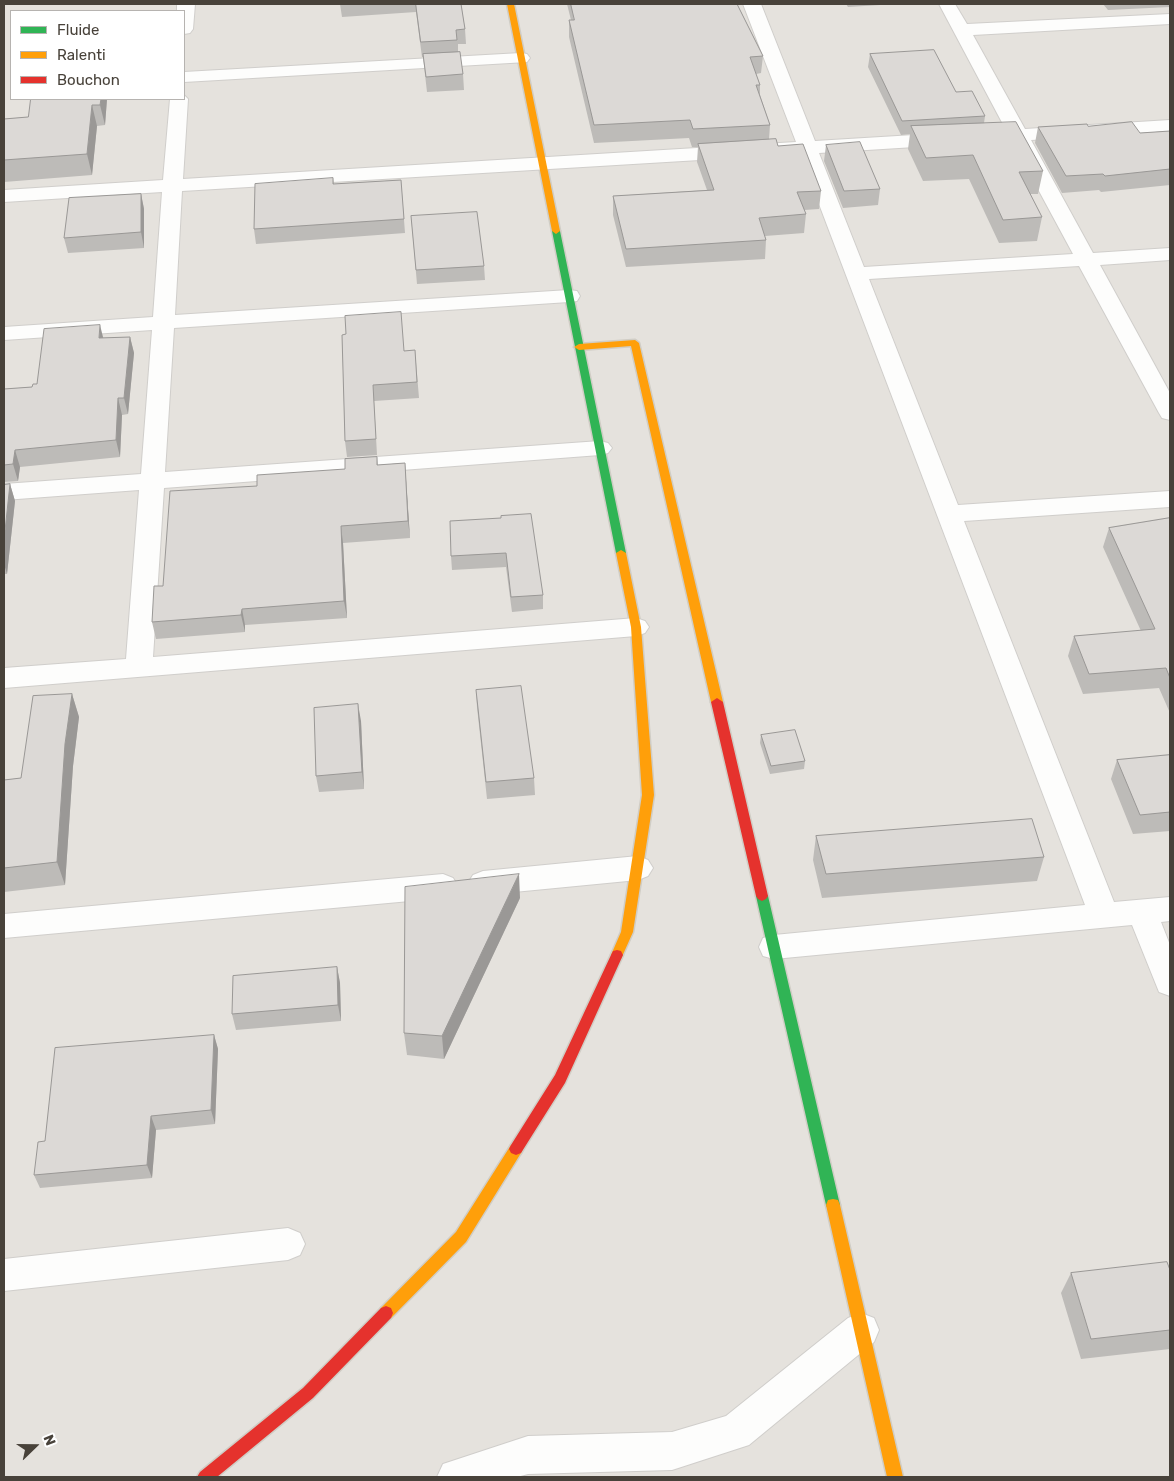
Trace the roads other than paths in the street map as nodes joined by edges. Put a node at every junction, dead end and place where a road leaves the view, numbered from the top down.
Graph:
1 (186, 4) edge
2 (510, 4) edge
3 (752, 4) edge
4 (947, 4) edge
5 (185, 16) edge
6 (1170, 19) edge
7 (962, 30) junction
8 (521, 58) junction
9 (185, 77) edge
10 (179, 100) edge
11 (1170, 126) edge
12 (1019, 135) junction
13 (807, 148) junction
14 (543, 163) junction
15 (173, 186) junction
16 (4, 196) edge
17 (1170, 254) edge
18 (1086, 259) junction
19 (856, 274) junction
20 (569, 296) junction
21 (163, 323) junction
22 (4, 333) edge
23 (579, 346) junction
24 (1170, 412) edge
25 (600, 448) junction
26 (152, 481) junction
27 (4, 492) edge
28 (1170, 499) edge
29 (949, 514) junction
30 (636, 627) junction
31 (139, 667) junction
32 (4, 678) edge
33 (638, 868) junction
34 (1156, 911) edge
35 (1104, 916) junction
36 (4, 926) edge
37 (774, 947) junction
38 (1170, 983) edge
39 (288, 1244) dead end
40 (4, 1274) edge
41 (861, 1330) junction
42 (205, 1477) edge
43 (456, 1477) edge
44 (895, 1477) edge

1 - 5 street
2 - 8 main road
3 - 13 street
4 - 7 street
6 - 7 street
7 - 12 street
8 - 9 street
8 - 14 main road
10 - 15 street
11 - 12 street
12 - 13 street
12 - 18 street
13 - 14 street
13 - 19 street
14 - 15 street
14 - 20 main road
15 - 16 street
15 - 21 street
17 - 18 street
18 - 19 street
18 - 24 street
19 - 29 street
20 - 21 street
20 - 23 main road
21 - 22 street
21 - 26 street
23 - 25 main road
23 - 37 main road
25 - 26 street
25 - 30 main road
26 - 27 street
26 - 31 street
28 - 29 street
29 - 35 street
30 - 31 street
30 - 33 main road
31 - 32 street
33 - 36 street
33 - 42 main road
34 - 35 street
34 - 38 street
35 - 37 street
37 - 41 main road
39 - 40 street
41 - 43 street
41 - 44 main road

